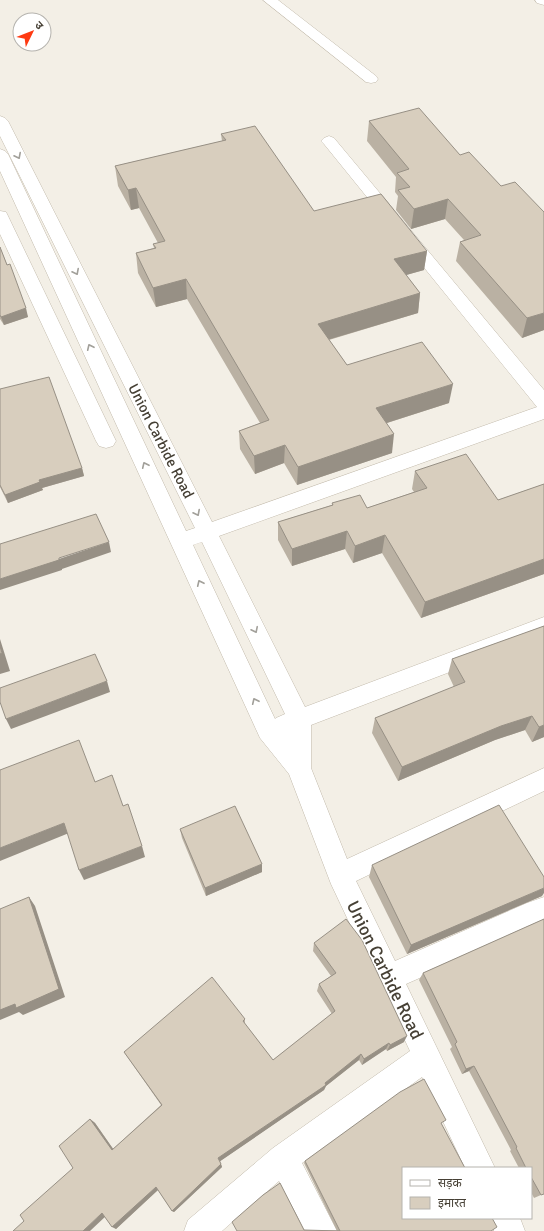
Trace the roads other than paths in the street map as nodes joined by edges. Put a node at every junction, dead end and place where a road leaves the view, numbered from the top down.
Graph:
1 (270, 0) edge
2 (371, 79) dead end
3 (0, 121) edge
4 (330, 141) dead end
5 (0, 154) edge
6 (0, 216) edge
7 (544, 403) edge
8 (544, 412) edge
9 (106, 441) dead end
10 (207, 532) junction
11 (181, 541) junction
12 (544, 626) edge
13 (299, 719) junction
14 (268, 730) junction
15 (299, 768) junction
16 (544, 779) edge
17 (340, 875) junction
18 (544, 910) edge
19 (389, 978) junction
20 (427, 1056) junction
21 (283, 1158) junction
22 (480, 1167) edge
23 (504, 1219) edge
24 (199, 1231) edge
25 (322, 1231) edge
26 (510, 1231) edge

1 - 2 street
3 -> 10 street, Union Carbide Road
4 - 7 street
11 -> 5 street, Union Carbide Road
6 - 9 street
8 - 10 street
10 - 11 street
10 -> 13 street, Union Carbide Road
14 -> 11 street, Union Carbide Road
12 - 13 street
13 - 14 street
13 - 15 street, Union Carbide Road
14 - 15 street, Union Carbide Road
15 - 17 street, Union Carbide Road
16 - 17 street
17 - 19 street, Union Carbide Road
18 - 19 street
19 - 20 street, Union Carbide Road
20 - 21 street
20 - 22 street, Union Carbide Road
21 - 24 street
21 - 25 street
23 - 26 street

